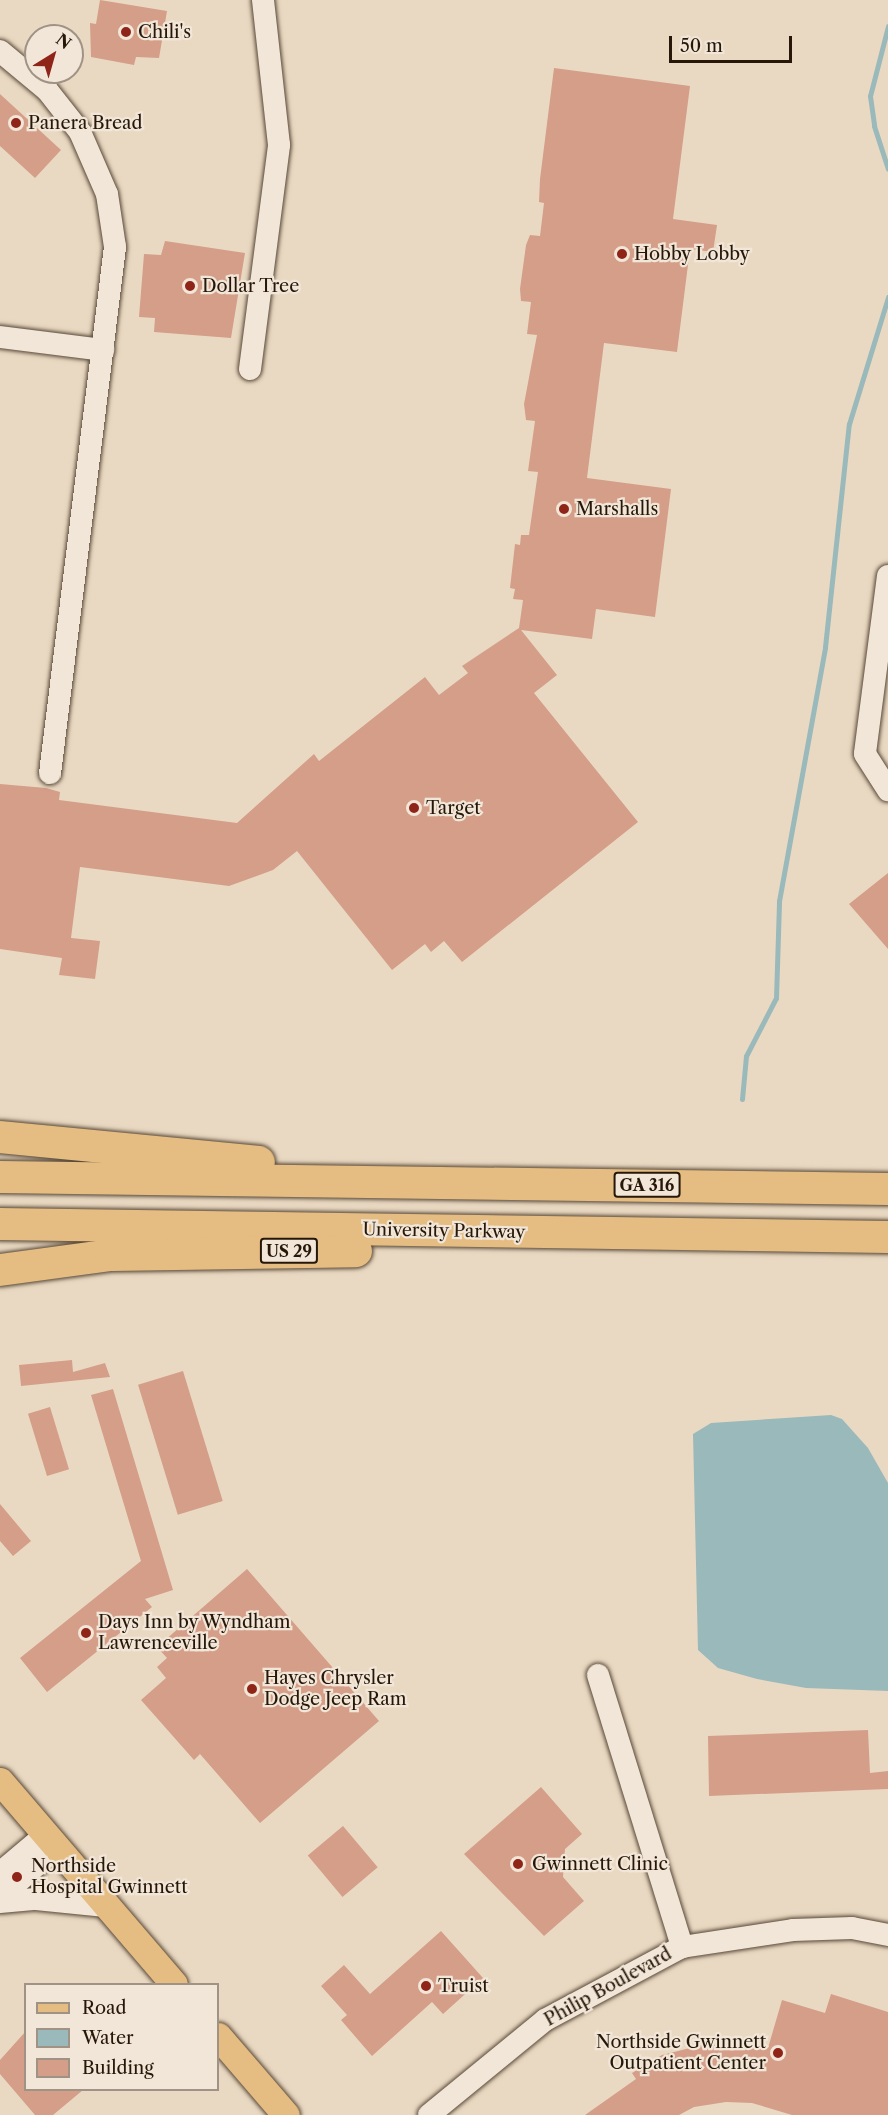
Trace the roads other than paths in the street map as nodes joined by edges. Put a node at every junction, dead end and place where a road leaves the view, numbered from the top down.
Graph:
1 (263, 0) edge
2 (0, 51) edge
3 (0, 337) edge
4 (103, 350) junction
5 (250, 369) dead end
6 (888, 576) edge
7 (50, 773) dead end
8 (888, 790) edge
9 (0, 1137) edge
10 (0, 1177) edge
11 (406, 1182) junction
12 (888, 1189) edge
13 (0, 1224) edge
14 (578, 1233) junction
15 (888, 1237) edge
16 (0, 1270) edge
17 (598, 1675) dead end
18 (0, 1781) edge
19 (51, 1841) junction
20 (0, 1873) edge
21 (0, 1900) edge
22 (106, 1906) junction
23 (888, 1935) edge
24 (682, 1947) junction
25 (173, 1983) edge
26 (219, 2037) edge
27 (286, 2115) edge
28 (429, 2115) edge

1 - 5 street
2 - 4 street
3 - 4 street
4 - 7 street
6 - 8 street
9 - 11 highway
10 - 11 highway, GA 316
11 - 12 highway, GA 316
13 - 14 highway, University Parkway
14 - 15 highway, University Parkway
14 - 16 highway, US 29
17 - 24 street
18 - 19 main road
19 - 20 street
19 - 21 street
19 - 22 main road
21 - 22 street
22 - 25 main road
23 - 24 street, Philip Boulevard
24 - 28 street, Philip Boulevard
26 - 27 main road

